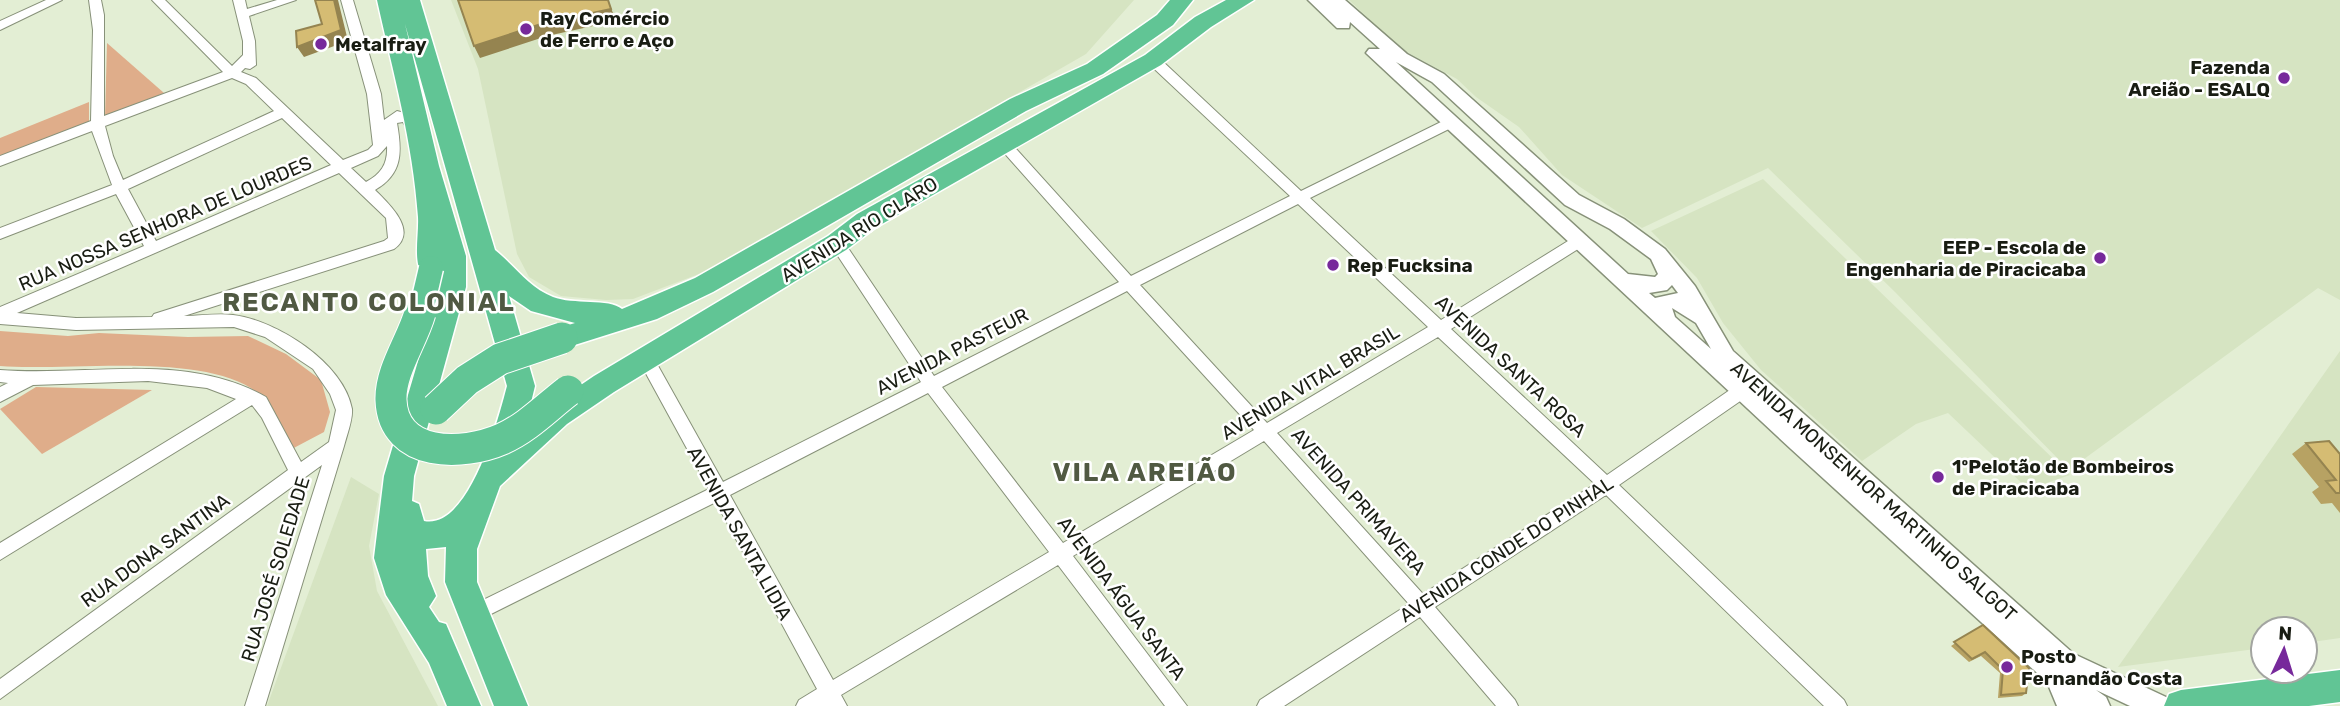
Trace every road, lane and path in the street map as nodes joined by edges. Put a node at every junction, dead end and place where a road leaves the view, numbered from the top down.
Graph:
1 (56, 0) edge
2 (95, 0) edge
3 (158, 0) edge
4 (239, 0) edge
5 (290, 0) edge
6 (346, 0) edge
7 (1183, 0) edge
8 (1243, 0) edge
9 (1316, 0) edge
10 (1335, 0) edge
11 (404, 1) edge
12 (244, 13) junction
13 (1214, 16) junction
14 (0, 26) edge
15 (250, 56) junction
16 (1153, 60) junction
17 (232, 73) junction
18 (251, 81) junction
19 (374, 94) junction
20 (1434, 110) junction
21 (283, 112) junction
22 (394, 119) junction
23 (1450, 123) junction
24 (1484, 124) junction
25 (98, 126) junction
26 (1003, 144) junction
27 (373, 153) junction
28 (424, 154) junction
29 (395, 155) junction
30 (0, 161) edge
31 (345, 167) junction
32 (120, 187) junction
33 (367, 188) junction
34 (1298, 197) junction
35 (866, 221) junction
36 (0, 234) edge
37 (1581, 240) junction
38 (837, 243) junction
39 (153, 249) junction
40 (481, 250) junction
41 (1665, 265) junction
42 (1618, 278) junction
43 (1128, 284) junction
44 (647, 312) junction
45 (0, 316) edge
46 (1665, 318) junction
47 (140, 324) junction
48 (1440, 328) junction
49 (1708, 329) junction
50 (646, 359) junction
51 (0, 376) edge
52 (28, 380) junction
53 (932, 386) junction
54 (1743, 390) junction
55 (0, 395) edge
56 (250, 398) junction
57 (1268, 432) junction
58 (336, 446) junction
59 (298, 473) junction
60 (488, 478) junction
61 (1607, 485) junction
62 (718, 495) junction
63 (1877, 504) junction
64 (472, 514) junction
65 (407, 527) junction
66 (0, 552) edge
67 (1062, 554) junction
68 (1422, 603) junction
69 (473, 614) junction
70 (440, 652) junction
71 (2056, 674) junction
72 (2340, 686) edge
73 (0, 690) edge
74 (833, 699) edge
75 (255, 706) edge
76 (464, 706) edge
77 (511, 706) edge
78 (806, 706) edge
79 (1177, 706) edge
80 (1267, 706) edge
81 (1507, 706) edge
82 (1837, 706) edge
83 (2070, 706) edge
84 (2098, 706) edge
85 (2157, 706) edge
86 (2180, 706) edge

1 - 14 street
2 - 25 street
3 - 17 street
4 - 12 street
5 - 12 street
6 - 19 street
7 - 13 highway
7 - 44 highway, AVENIDA RIO CLARO
8 - 13 highway, AVENIDA RIO CLARO
9 - 20 main road, AVENIDA MONSENHOR MARTINHO SALGOT
10 - 24 main road, AVENIDA MONSENHOR MARTINHO SALGOT
11 - 28 highway
11 - 40 highway
12 - 15 street
13 - 16 highway, AVENIDA RIO CLARO
15 - 17 street
15 - 18 street
16 - 26 highway, AVENIDA RIO CLARO
16 - 34 street, AVENIDA SANTA ROSA
17 - 18 street
17 - 25 street
18 - 21 street
19 - 22 street
19 - 27 street
20 - 23 main road, AVENIDA MONSENHOR MARTINHO SALGOT
20 - 24 main road
21 - 31 street
21 - 32 street
22 - 28 street
22 - 29 street
23 - 34 street, AVENIDA PASTEUR
23 - 37 main road, AVENIDA MONSENHOR MARTINHO SALGOT
24 - 41 main road, AVENIDA MONSENHOR MARTINHO SALGOT
25 - 30 street
25 - 32 street
26 - 35 highway, AVENIDA RIO CLARO
26 - 43 street, AVENIDA PRIMAVERA
27 - 29 street
27 - 31 street, RUA NOSSA SENHORA DE LOURDES
28 - 35 highway, bridge
28 - 70 highway
29 - 33 street
31 - 33 street
31 - 39 street, RUA NOSSA SENHORA DE LOURDES
32 - 36 street
32 - 39 street
33 - 47 street
34 - 43 street, AVENIDA PASTEUR
34 - 48 street, AVENIDA SANTA ROSA
35 - 38 highway, AVENIDA RIO CLARO
37 - 42 main road, AVENIDA MONSENHOR MARTINHO SALGOT
37 - 48 street, AVENIDA VITAL BRASIL
38 - 50 highway, AVENIDA RIO CLARO
38 - 53 street, AVENIDA ÁGUA SANTA
39 - 45 street, RUA NOSSA SENHORA DE LOURDES
40 - 44 highway
40 - 60 highway
41 - 42 main road
41 - 49 main road, AVENIDA MONSENHOR MARTINHO SALGOT
42 - 46 main road, AVENIDA MONSENHOR MARTINHO SALGOT
43 - 53 street, AVENIDA PASTEUR
43 - 57 street, AVENIDA PRIMAVERA
44 - 65 highway, AVENIDA RIO CLARO, bridge
45 - 47 street, RUA JOSÉ SOLEDADE
46 - 49 main road
46 - 54 main road, AVENIDA MONSENHOR MARTINHO SALGOT
47 - 58 street, RUA JOSÉ SOLEDADE
48 - 57 street, AVENIDA VITAL BRASIL
48 - 61 street, AVENIDA SANTA ROSA
49 - 63 main road, AVENIDA MONSENHOR MARTINHO SALGOT
50 - 60 highway, AVENIDA RIO CLARO
50 - 62 street, AVENIDA SANTA LIDIA
51 - 52 street
52 - 55 street
52 - 56 street
53 - 62 street, AVENIDA PASTEUR
53 - 67 street, AVENIDA ÁGUA SANTA
54 - 61 street, AVENIDA CONDE DO PINHAL
54 - 63 main road, AVENIDA MONSENHOR MARTINHO SALGOT
56 - 59 street
56 - 66 street
57 - 67 street, AVENIDA VITAL BRASIL
57 - 68 street, AVENIDA PRIMAVERA
58 - 59 street, RUA DONA SANTINA
58 - 75 street, RUA JOSÉ SOLEDADE
59 - 73 street, RUA DONA SANTINA
60 - 64 highway
61 - 68 street, AVENIDA CONDE DO PINHAL
61 - 82 street, AVENIDA SANTA ROSA
62 - 69 street, AVENIDA PASTEUR
62 - 74 street, AVENIDA SANTA LIDIA
63 - 71 main road, AVENIDA MONSENHOR MARTINHO SALGOT
63 - 85 main road, AVENIDA MONSENHOR MARTINHO SALGOT
64 - 65 highway
64 - 69 highway
65 - 70 highway
67 - 74 street, AVENIDA VITAL BRASIL
67 - 79 street, AVENIDA ÁGUA SANTA
68 - 80 street, AVENIDA CONDE DO PINHAL
68 - 81 street, AVENIDA PRIMAVERA
69 - 77 highway
70 - 76 highway
71 - 83 main road, AVENIDA MONSENHOR MARTINHO SALGOT
71 - 84 main road
72 - 86 highway
74 - 78 street, AVENIDA VITAL BRASIL

